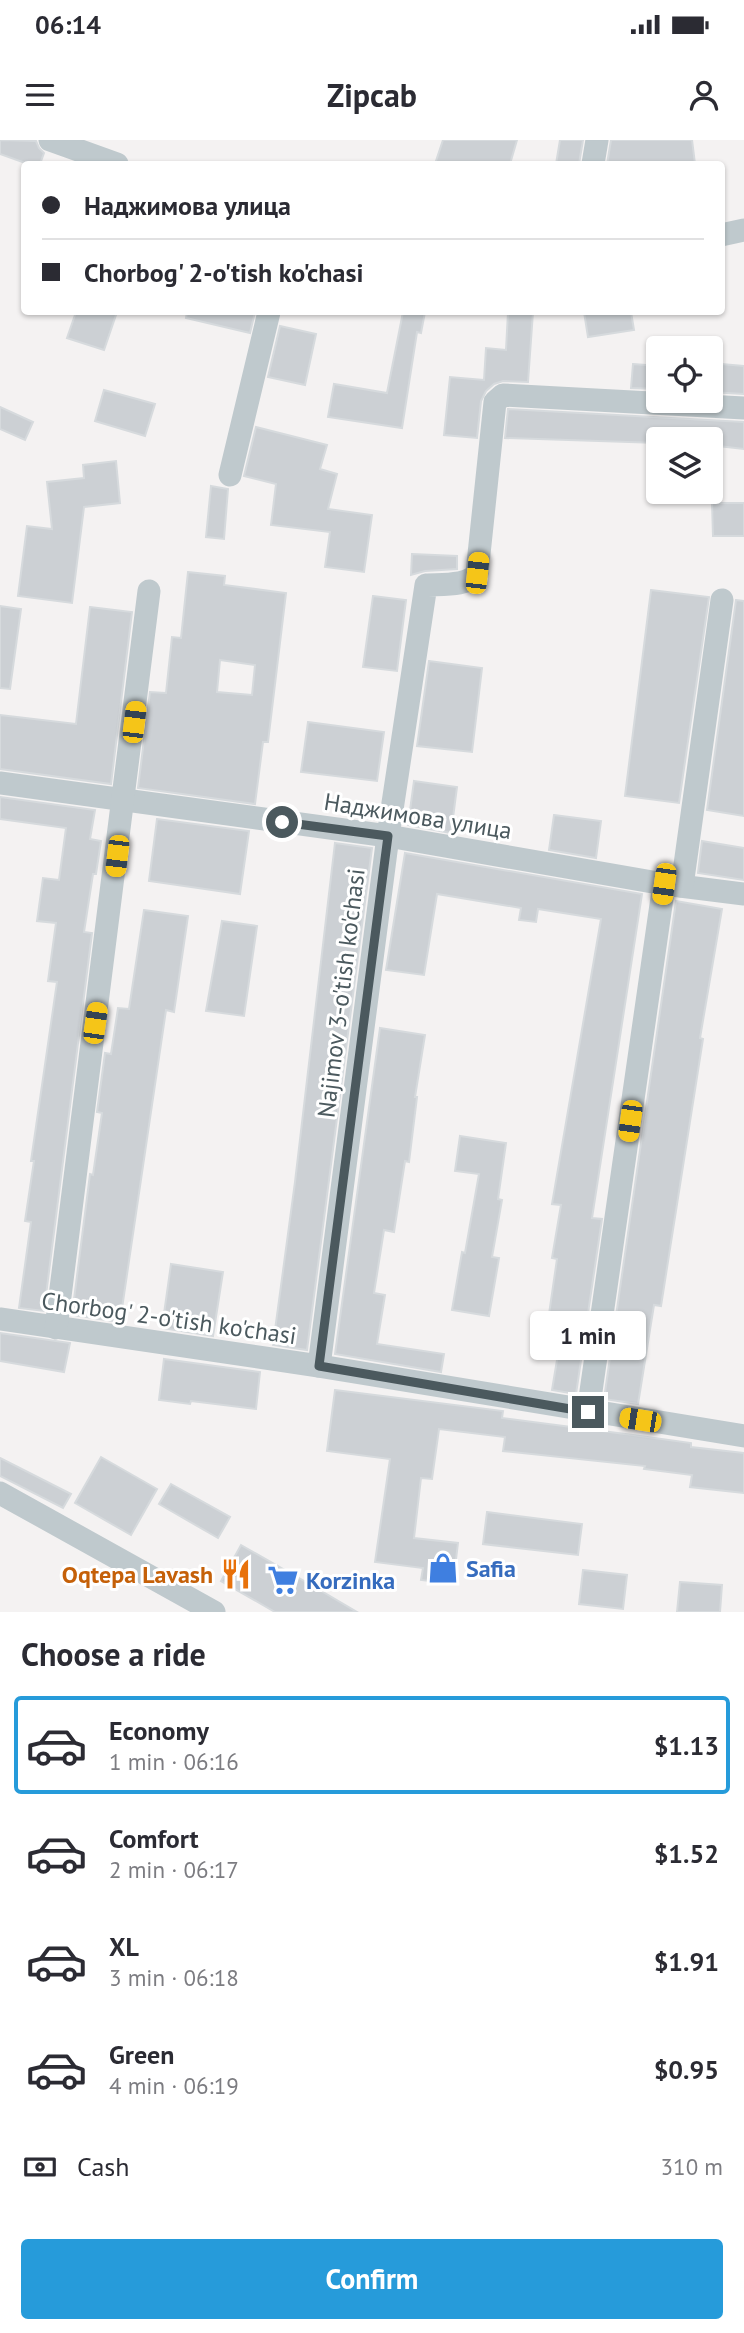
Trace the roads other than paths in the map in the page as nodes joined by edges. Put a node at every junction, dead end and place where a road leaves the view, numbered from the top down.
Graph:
1 (50, 140) edge
2 (597, 140) edge
3 (109, 161) edge
4 (594, 161) edge
5 (744, 230) edge
6 (725, 234) edge
7 (268, 315) edge
8 (744, 408) edge
9 (230, 475) dead end
10 (149, 591) dead end
11 (722, 600) dead end
12 (0, 783) edge
13 (124, 801) junction
14 (388, 836) junction
15 (673, 885) junction
16 (744, 894) edge
17 (0, 1319) edge
18 (56, 1328) junction
19 (319, 1366) junction
20 (588, 1412) junction
21 (744, 1436) edge
22 (0, 1493) edge
23 (214, 1612) edge

1 - 3 street
2 - 4 street
5 - 6 street
7 - 9 street
8 - 14 street, Najimov 3-o'tish ko'chasi
10 - 13 street
11 - 15 street
12 - 13 street, Наджимова улица
13 - 14 street, Наджимова улица
13 - 18 street
14 - 15 street, Наджимова улица
14 - 19 street, Najimov 3-o'tish ko'chasi
15 - 16 street, Наджимова улица
15 - 20 street
17 - 18 street, Chorbog' 2-o'tish ko'chasi
18 - 19 street, Chorbog' 2-o'tish ko'chasi
19 - 20 street, Chorbog' 2-o'tish ko'chasi
20 - 21 street, Chorbog' 2-o'tish ko'chasi
22 - 23 street

